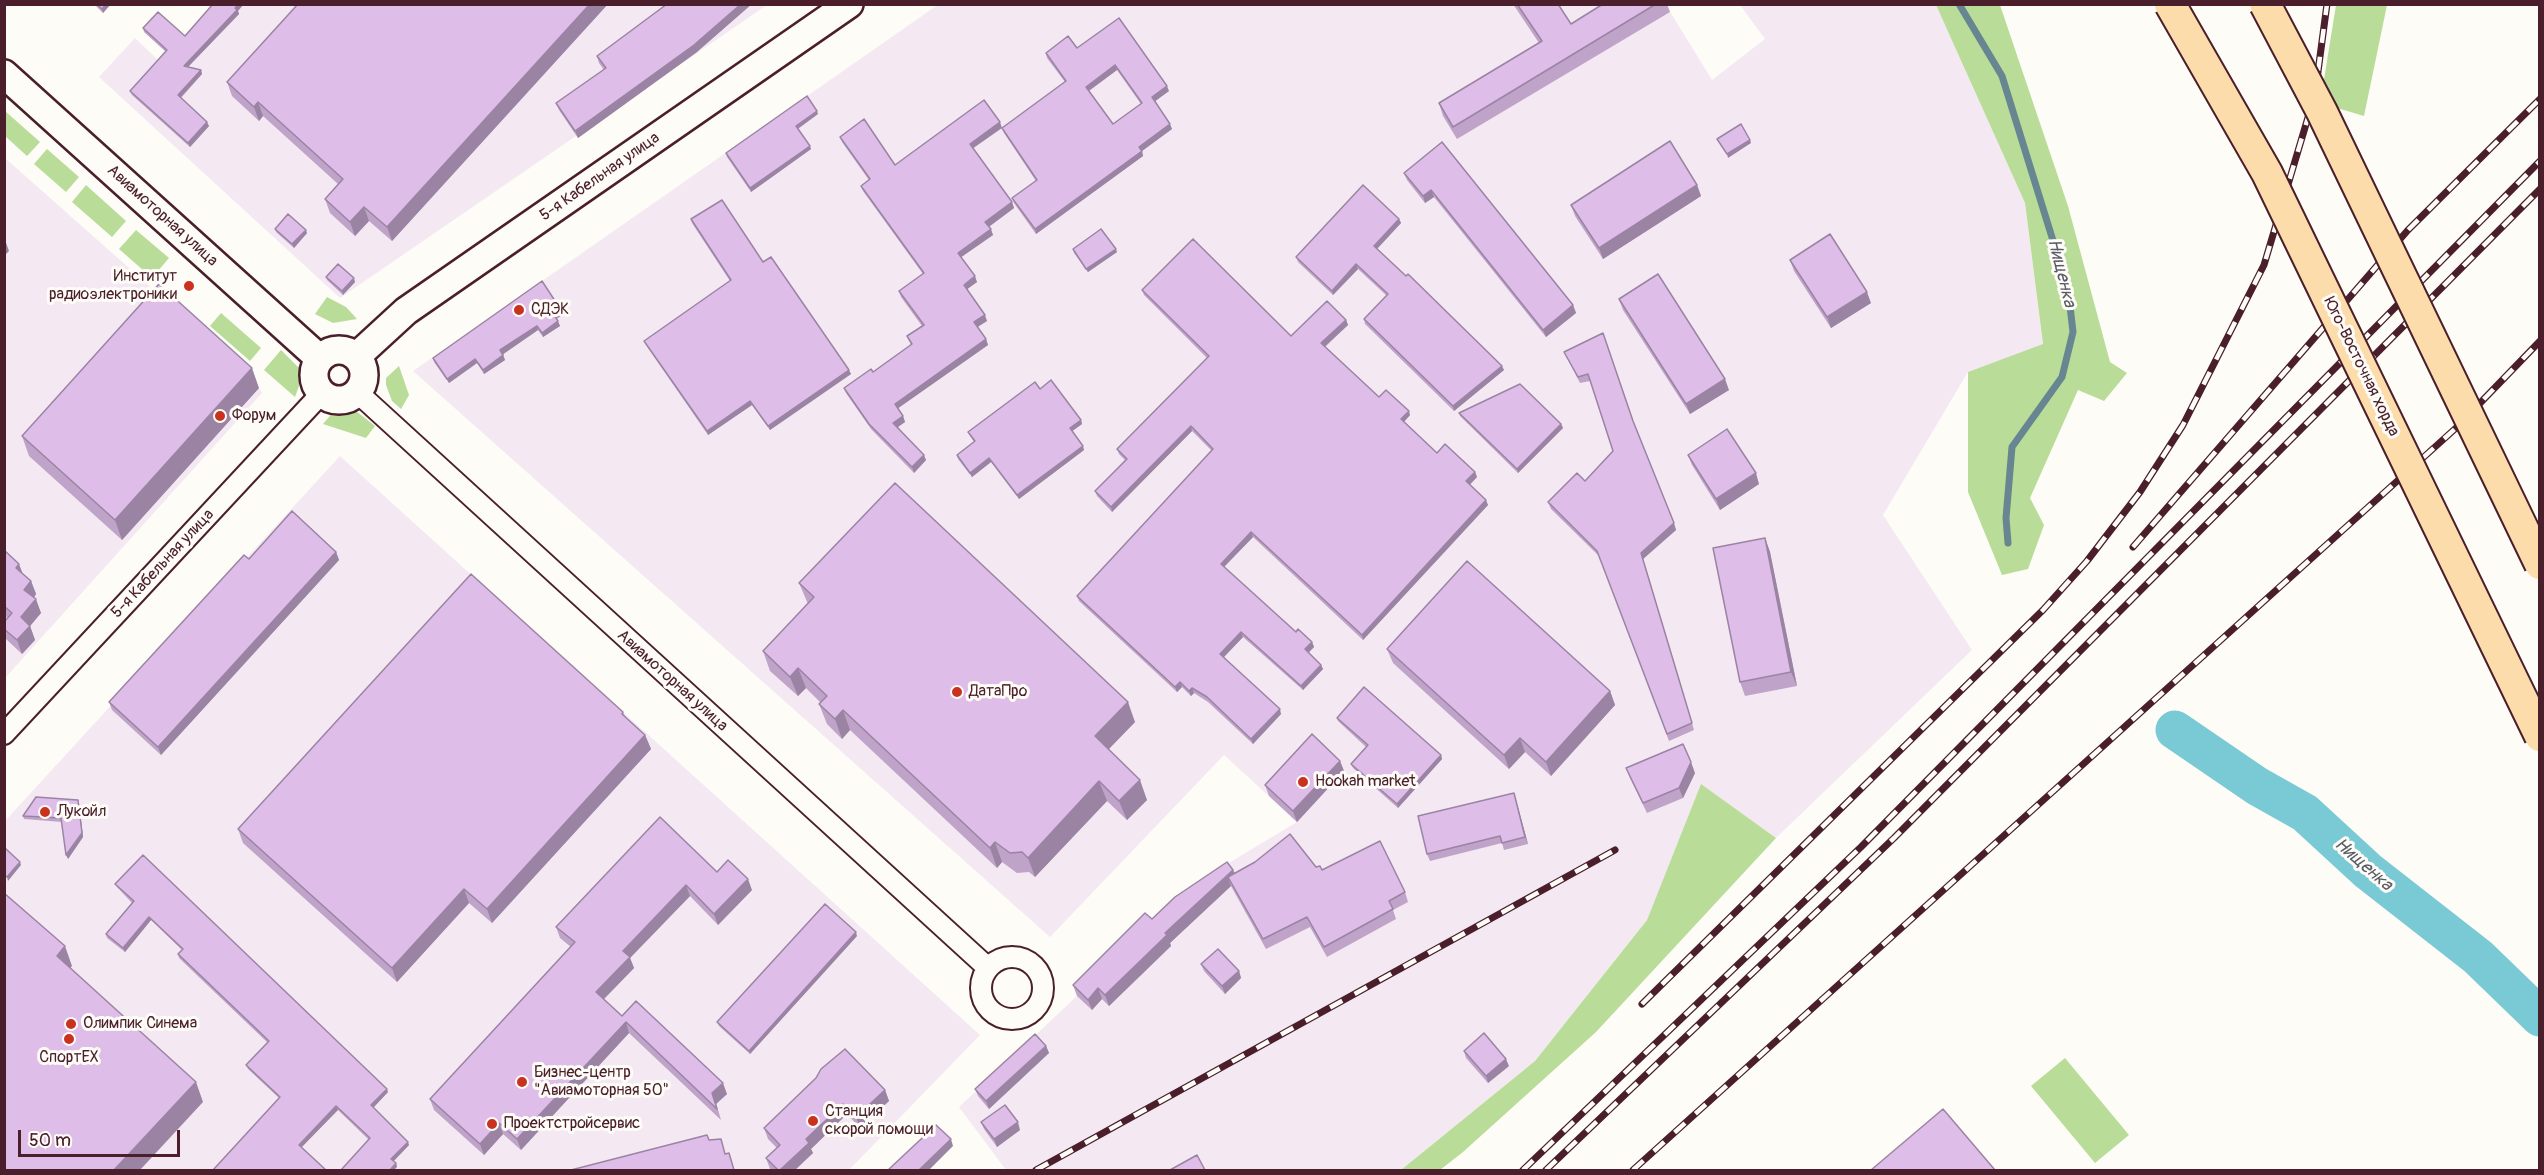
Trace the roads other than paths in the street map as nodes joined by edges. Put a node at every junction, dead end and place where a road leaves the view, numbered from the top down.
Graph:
1 (849, 4) edge
2 (2170, 4) edge
3 (2265, 4) edge
4 (4, 74) edge
5 (357, 356) junction
6 (319, 358) junction
7 (357, 392) junction
8 (321, 394) junction
9 (2540, 564) edge
10 (4, 734) edge
11 (2540, 736) edge
12 (988, 968) dead end

1 - 5 street, 5-я Кабельная улица
2 - 11 main road, Юго-Восточная хорда, bridge
3 - 9 main road, bridge
4 - 6 street, Авиамоторная улица
5 - 6 street
5 - 7 street
6 - 8 street
7 - 8 street
7 - 12 street, Авиамоторная улица
8 - 10 street, 5-я Кабельная улица

